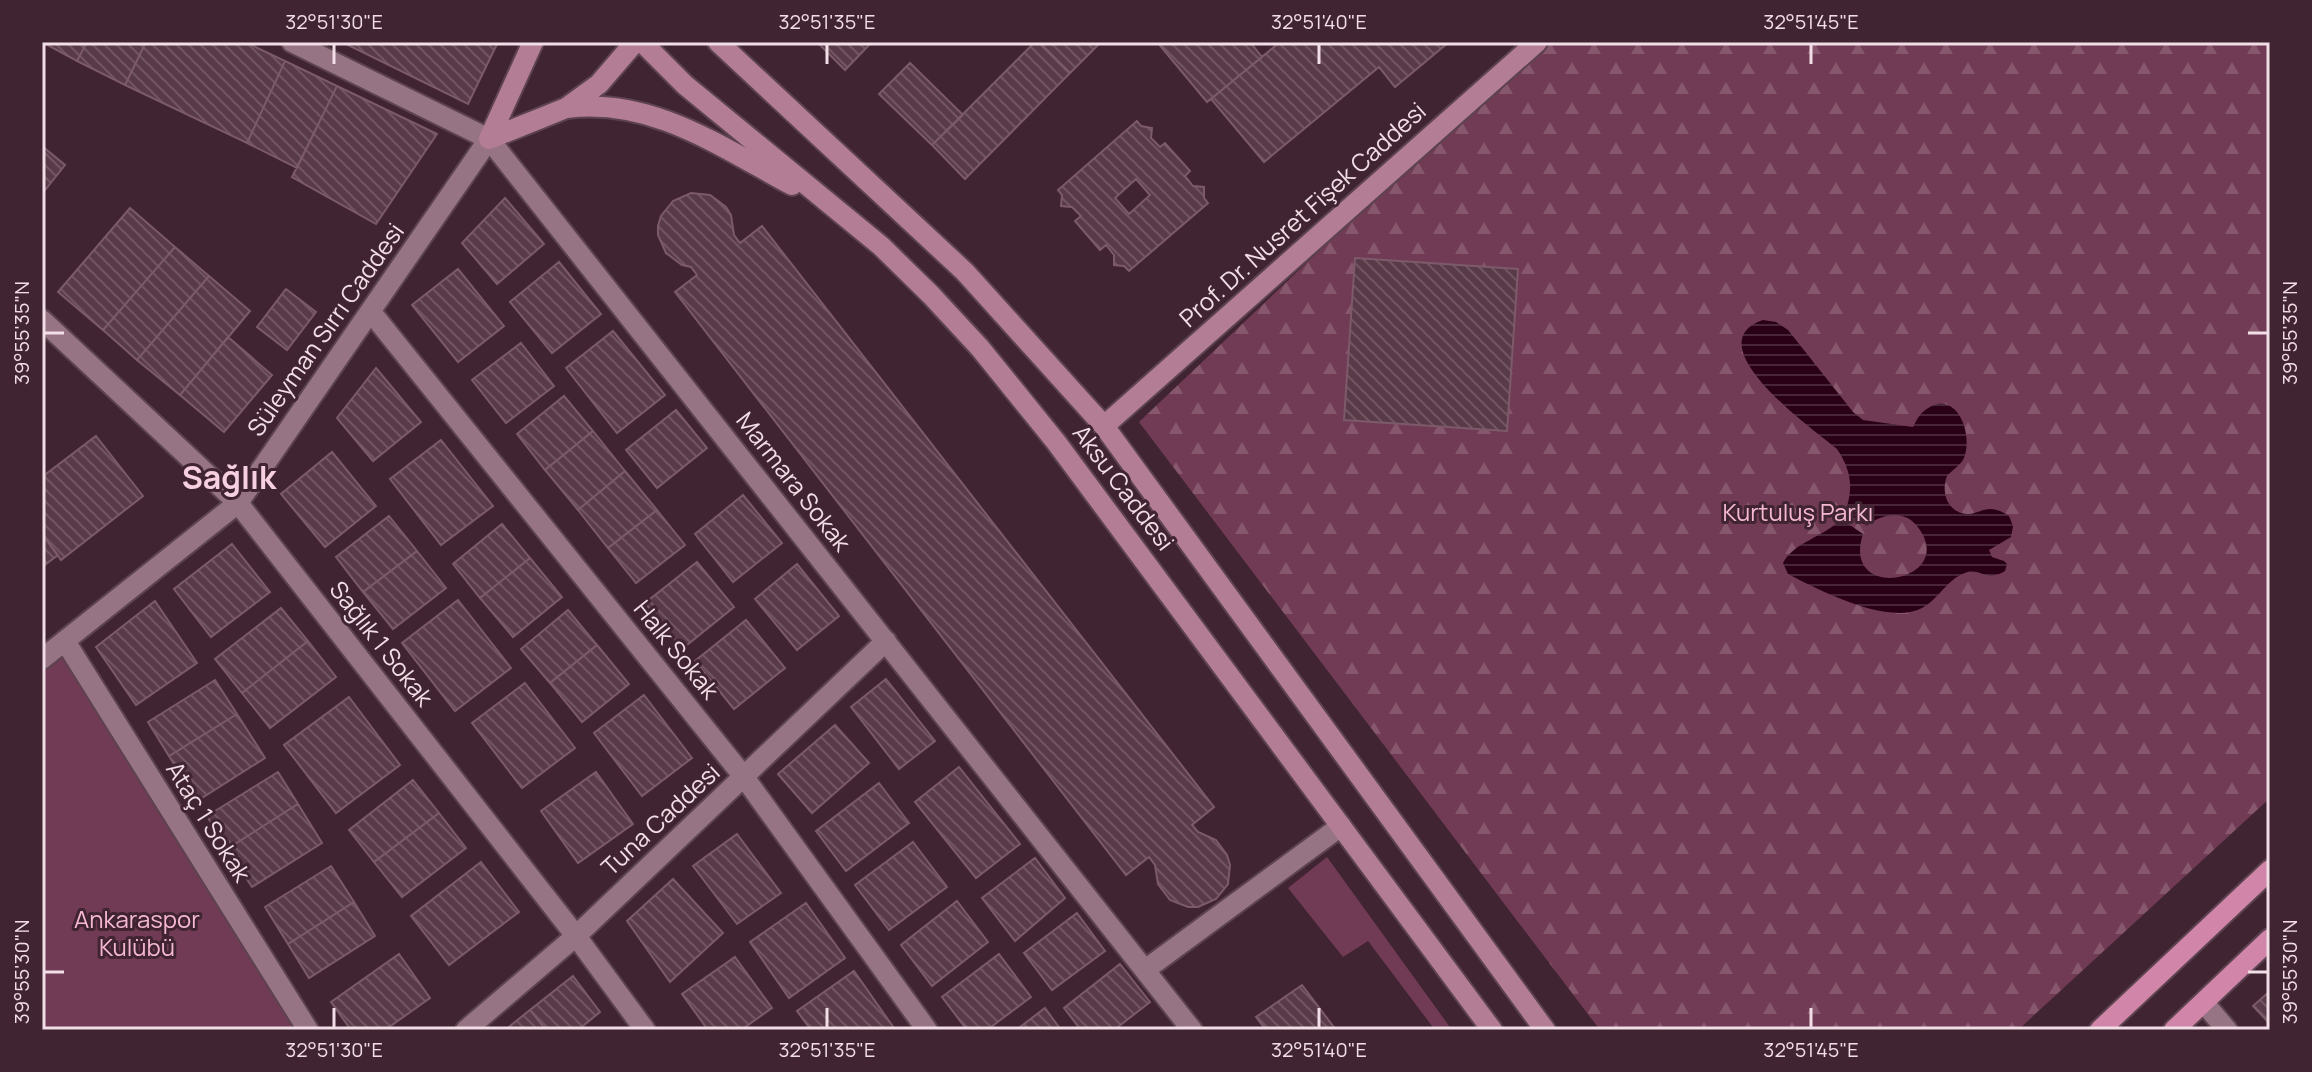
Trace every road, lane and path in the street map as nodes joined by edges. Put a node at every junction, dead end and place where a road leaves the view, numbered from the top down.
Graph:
1 (292, 42) edge
2 (533, 42) edge
3 (635, 42) edge
4 (642, 42) edge
5 (718, 42) edge
6 (1537, 42) edge
7 (566, 108) junction
8 (489, 139) junction
9 (834, 208) junction
10 (371, 312) junction
11 (42, 320) edge
12 (1104, 426) junction
13 (238, 503) junction
14 (65, 641) junction
15 (886, 641) junction
16 (42, 659) edge
17 (744, 777) junction
18 (1341, 826) junction
19 (2270, 870) edge
20 (576, 936) junction
21 (2270, 939) edge
22 (1145, 970) junction
23 (2204, 1003) junction
24 (308, 1030) edge
25 (466, 1030) edge
26 (645, 1030) edge
27 (927, 1030) edge
28 (1192, 1030) edge
29 (1492, 1030) edge
30 (1545, 1030) edge
31 (2100, 1030) edge
32 (2174, 1030) edge
33 (2227, 1030) edge

1 - 8 street, Marmara Sokak
2 - 8 main road
3 - 7 main road
4 - 9 main road, Aksu Caddesi
5 - 12 main road, Aksu Caddesi
6 - 12 main road, Prof. Dr. Nusret Fişek Caddesi
7 - 8 main road
7 - 9 main road
8 - 10 street, Süleyman Sırrı Caddesi
8 - 15 street, Marmara Sokak
9 - 18 main road, Aksu Caddesi
10 - 13 street, Süleyman Sırrı Caddesi
10 - 17 street, Halk Sokak
11 - 13 street, Sağlık 1 Sokak
12 - 30 main road, Aksu Caddesi
13 - 14 street, Süleyman Sırrı Caddesi
13 - 20 street, Sağlık 1 Sokak
14 - 16 street, Süleyman Sırrı Caddesi
14 - 24 street, Ataç 1 Sokak
15 - 17 street, Tuna Caddesi
15 - 22 street, Marmara Sokak
17 - 20 street, Tuna Caddesi
17 - 27 street, Halk Sokak
18 - 22 street
18 - 29 main road, Aksu Caddesi
19 - 31 main road
20 - 25 street, Tuna Caddesi
20 - 26 street, Sağlık 1 Sokak
21 - 23 main road
22 - 28 street, Marmara Sokak
23 - 32 main road
23 - 33 street

